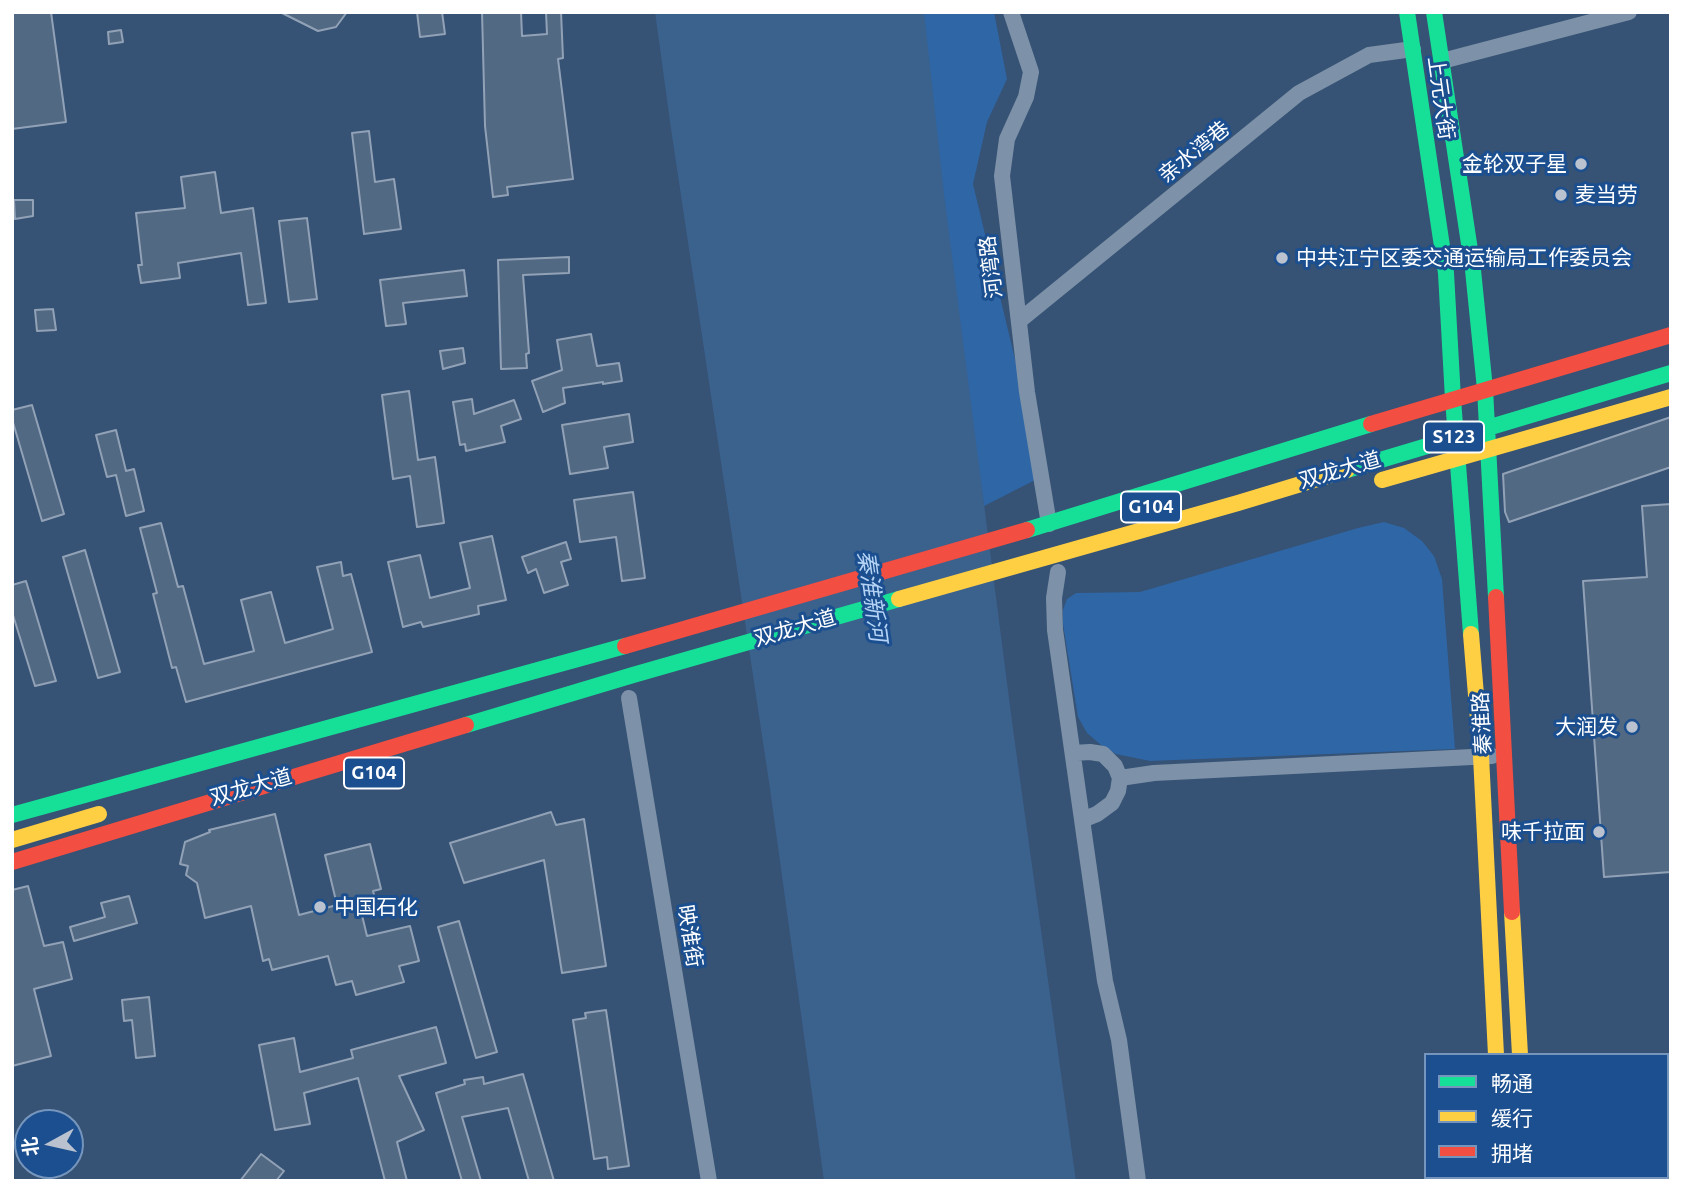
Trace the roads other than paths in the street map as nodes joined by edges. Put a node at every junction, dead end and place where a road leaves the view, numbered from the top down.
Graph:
1 (1011, 12) edge
2 (1407, 12) edge
3 (1434, 12) edge
4 (1629, 12) edge
5 (1413, 49) junction
6 (1442, 61) junction
7 (1019, 321) junction
8 (1671, 335) edge
9 (1671, 373) edge
10 (1485, 389) junction
11 (1671, 397) edge
12 (1453, 399) junction
13 (1497, 405) dead end
14 (1444, 421) dead end
15 (1488, 450) junction
16 (1458, 458) junction
17 (1365, 485) dead end
18 (1194, 495) dead end
19 (1238, 503) joint
20 (1042, 526) junction
21 (1058, 572) dead end
22 (628, 698) dead end
23 (455, 709) dead end
24 (1073, 753) junction
25 (1504, 755) junction
26 (1481, 756) junction
27 (1120, 778) junction
28 (120, 808) dead end
29 (12, 815) edge
30 (1082, 820) junction
31 (12, 839) edge
32 (12, 862) edge
33 (1496, 1053) edge
34 (1520, 1053) edge
35 (709, 1181) edge
36 (1138, 1181) edge

1 - 7 street, 河湾路
2 - 5 main road, 上元大街
3 - 6 main road, 上元大街
4 - 6 street
5 - 7 street, 亲水湾巷
5 - 12 main road, 上元大街
6 - 10 main road, 上元大街
7 - 20 street, 河湾路
8 - 10 main road, 双龙大道 / G104
9 - 19 main road, S123
10 - 12 main road, 双龙大道 / G104
10 - 15 main road, 秦淮路
11 - 15 main road, 双龙大道
12 - 16 main road, 秦淮路
12 - 20 main road, 双龙大道 / G104
13 - 14 main road
15 - 16 main road, 双龙大道
15 - 25 main road, 秦淮路
16 - 17 main road, 双龙大道
16 - 26 main road, 秦淮路
18 - 23 main road, G104
19 - 32 main road, G104
20 - 29 main road, 双龙大道 / G104
21 - 24 street
22 - 35 street, 映淮街
24 - 27 street
24 - 30 street
25 - 26 street
25 - 34 main road, 秦淮路
26 - 27 street
26 - 33 main road, 秦淮路
27 - 30 street
28 - 31 main road
30 - 36 street

